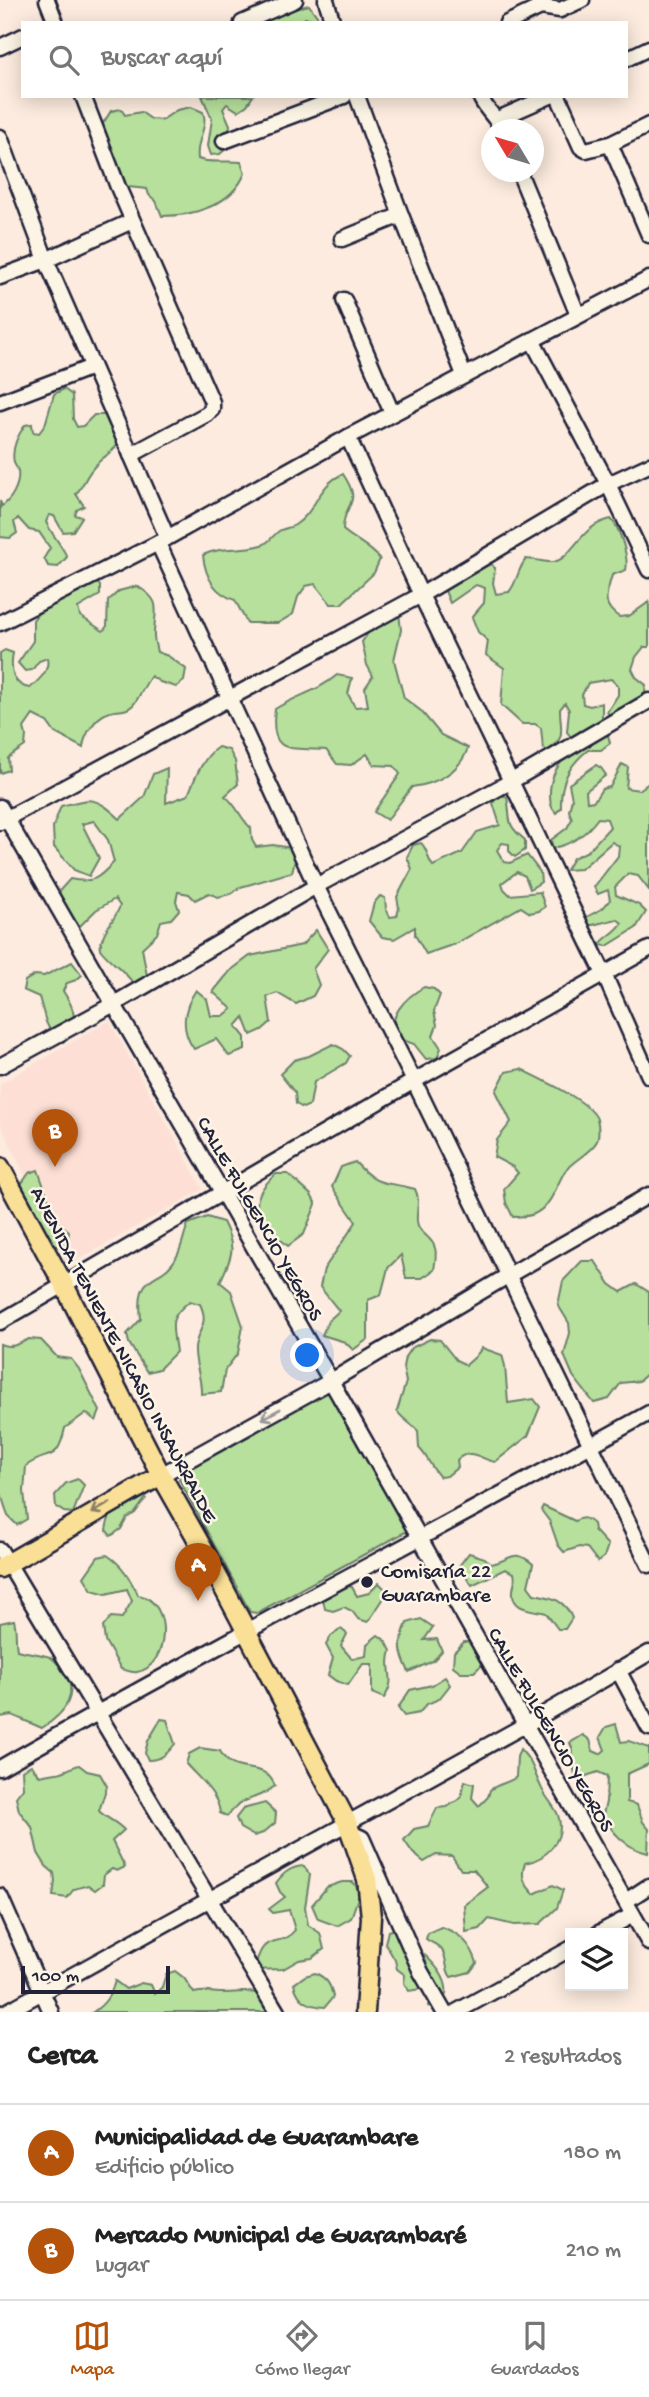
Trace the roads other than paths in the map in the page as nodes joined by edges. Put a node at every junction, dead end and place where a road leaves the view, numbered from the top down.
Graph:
1 (47, 0) edge
2 (295, 0) edge
3 (326, 0) edge
4 (582, 0) edge
5 (540, 4) edge
6 (53, 21) edge
7 (247, 21) edge
8 (332, 21) edge
9 (511, 21) edge
10 (21, 37) edge
11 (0, 47) edge
12 (649, 48) edge
13 (628, 58) edge
14 (84, 98) edge
15 (339, 98) edge
16 (358, 98) edge
17 (481, 98) edge
18 (547, 98) edge
19 (559, 98) edge
20 (495, 119) edge
21 (509, 119) edge
22 (649, 125) edge
23 (0, 137) edge
24 (224, 141) dead end
25 (610, 144) junction
26 (523, 182) edge
27 (401, 215) junction
28 (132, 221) junction
29 (649, 235) edge
30 (342, 239) dead end
31 (46, 260) junction
32 (0, 277) edge
33 (648, 284) edge
34 (344, 300) dead end
35 (578, 315) junction
36 (533, 340) junction
37 (92, 368) junction
38 (464, 375) junction
39 (0, 402) edge
40 (393, 413) junction
41 (348, 437) junction
42 (131, 455) junction
43 (649, 465) edge
44 (608, 484) junction
45 (162, 540) junction
46 (649, 570) edge
47 (421, 595) junction
48 (0, 623) edge
49 (230, 699) junction
50 (649, 701) edge
51 (510, 782) junction
52 (2, 816) edge
53 (316, 887) junction
54 (649, 949) edge
55 (604, 974) junction
56 (114, 1004) junction
57 (0, 1066) edge
58 (649, 1076) edge
59 (414, 1081) junction
60 (0, 1167) edge
61 (222, 1193) junction
62 (649, 1195) edge
63 (509, 1275) junction
64 (64, 1285) junction
65 (0, 1322) edge
66 (331, 1381) junction
67 (649, 1413) edge
68 (590, 1446) junction
69 (161, 1475) junction
70 (420, 1540) junction
71 (3, 1561) edge
72 (649, 1565) edge
73 (244, 1630) junction
74 (649, 1653) edge
75 (618, 1670) junction
76 (98, 1712) junction
77 (525, 1725) junction
78 (649, 1728) edge
79 (0, 1768) edge
80 (349, 1828) junction
81 (649, 1886) edge
82 (0, 1896) edge
83 (209, 1900) junction
84 (626, 1900) junction
85 (633, 1915) junction
86 (608, 1928) edge
87 (649, 1943) edge
88 (565, 1952) edge
89 (42, 1993) junction
90 (6, 2012) edge
91 (51, 2012) edge
92 (277, 2012) edge
93 (365, 2012) edge
94 (444, 2012) edge
95 (456, 2012) edge

1 - 6 street
2 - 7 street
3 - 8 street
4 - 5 street
5 - 9 street
10 - 11 street
12 - 13 street
14 - 28 street
15 - 24 street
16 - 27 street
17 - 20 street
18 - 21 street
19 - 25 street
22 - 25 street
23 - 31 street
25 - 29 street
26 - 35 street
27 - 30 street
27 - 38 street
28 - 31 street
28 - 42 street
31 - 32 street
31 - 37 street
33 - 35 street
34 - 40 street
35 - 36 street
36 - 38 street
36 - 44 street
37 - 39 street
37 - 42 street
38 - 40 street
40 - 41 street
41 - 45 street
41 - 47 street
42 - 45 street
43 - 44 street
44 - 46 street
44 - 47 street
45 - 48 street
45 - 49 street
47 - 49 street
47 - 51 street
49 - 52 street
49 - 53 street
50 - 51 street
51 - 53 street
51 - 55 street
52 - 56 street, CALLE FULGENCIO YEGROS
53 - 56 street
53 - 59 street
54 - 55 street
55 - 58 street
55 - 59 street
56 - 57 street
56 - 61 street, CALLE FULGENCIO YEGROS
59 - 61 street
59 - 63 street
60 - 64 main road, AVENIDA TENIENTE NICASIO INSAURRALDE
61 - 64 street
61 - 66 street, CALLE FULGENCIO YEGROS
62 - 63 street
63 - 66 street
63 - 68 street
64 - 65 street
64 - 69 main road, AVENIDA TENIENTE NICASIO INSAURRALDE
66 -> 69 street
66 - 70 street, CALLE FULGENCIO YEGROS
67 - 68 street
68 - 70 street
68 - 72 street
69 -> 71 main road
69 - 73 main road, AVENIDA TENIENTE NICASIO INSAURRALDE
70 - 73 street
70 - 77 street, CALLE FULGENCIO YEGROS
71 - 76 street
73 - 76 street
73 - 80 main road, AVENIDA TENIENTE NICASIO INSAURRALDE
74 - 75 street
75 - 77 street
75 - 78 street
76 - 79 street
76 - 83 street
77 - 80 street
77 - 84 street, CALLE FULGENCIO YEGROS
80 - 83 street
80 - 93 main road, AVENIDA TENIENTE NICASIO INSAURRALDE
80 - 94 street
81 - 84 street
82 - 89 street
83 - 89 street
83 - 92 street
84 - 85 street, CALLE FULGENCIO YEGROS
85 - 86 street
85 - 87 street, CALLE FULGENCIO YEGROS
88 - 95 street
89 - 90 street
89 - 91 street

